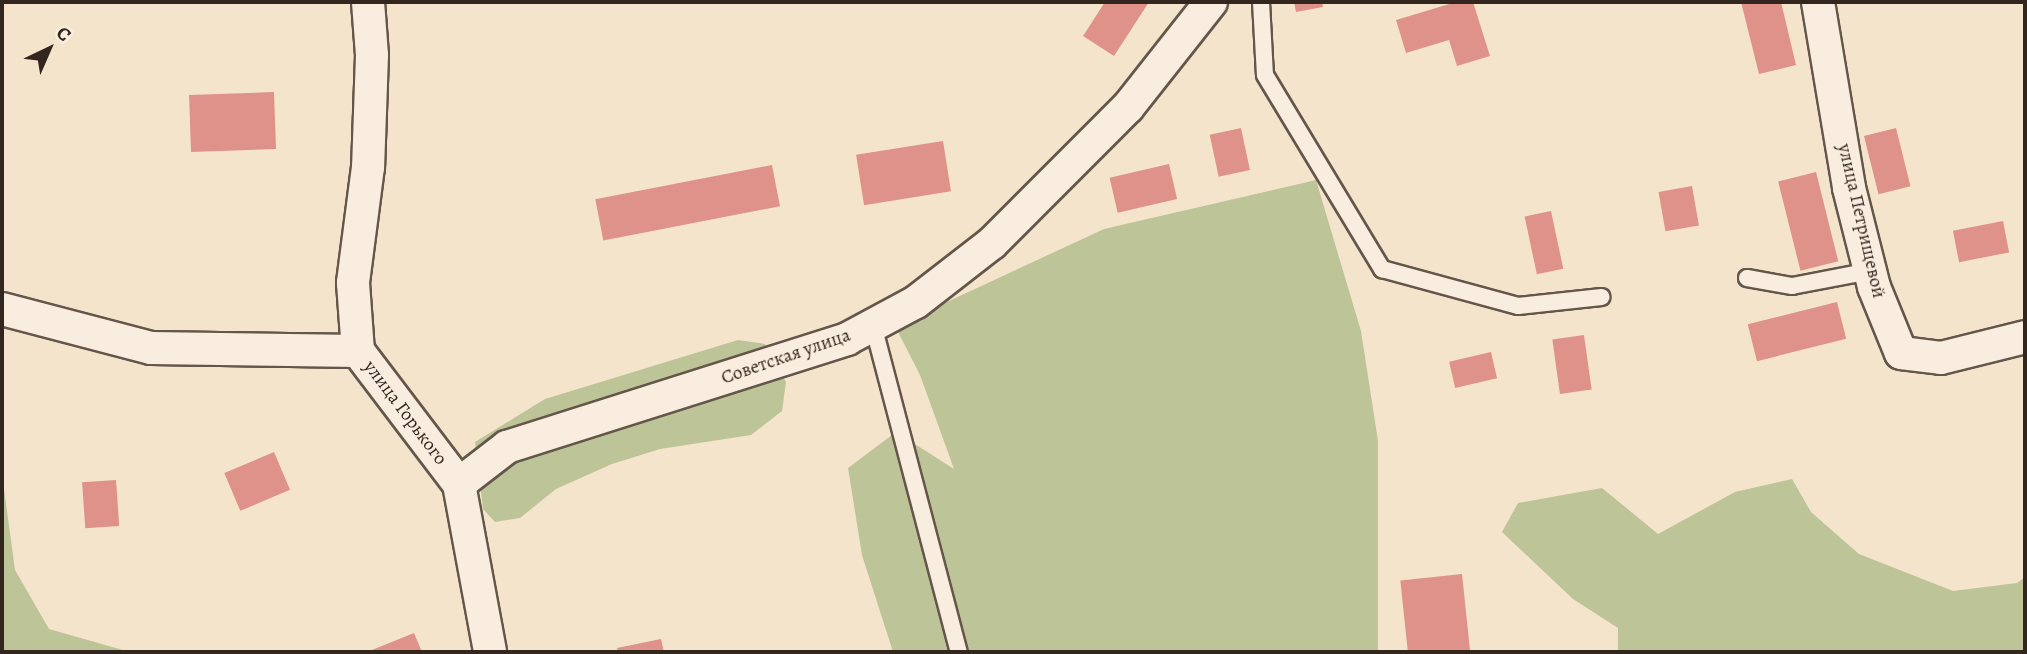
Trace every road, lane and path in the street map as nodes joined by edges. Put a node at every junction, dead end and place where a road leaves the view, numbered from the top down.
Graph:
1 (368, 2) edge
2 (1211, 2) edge
3 (1261, 2) edge
4 (1818, 2) edge
5 (1870, 271) junction
6 (1747, 278) dead end
7 (1602, 297) dead end
8 (2, 309) edge
9 (873, 325) junction
10 (2025, 337) edge
11 (358, 351) junction
12 (459, 484) junction
13 (490, 652) edge
14 (959, 652) edge

1 - 11 street, улица Горького
2 - 9 street, Советская улица
3 - 7 lane
4 - 5 street, улица Петрищевой
5 - 6 lane
5 - 10 street, улица Петрищевой
8 - 11 street
9 - 12 street, Советская улица
9 - 14 lane
11 - 12 street, улица Горького
12 - 13 street, улица Горького

